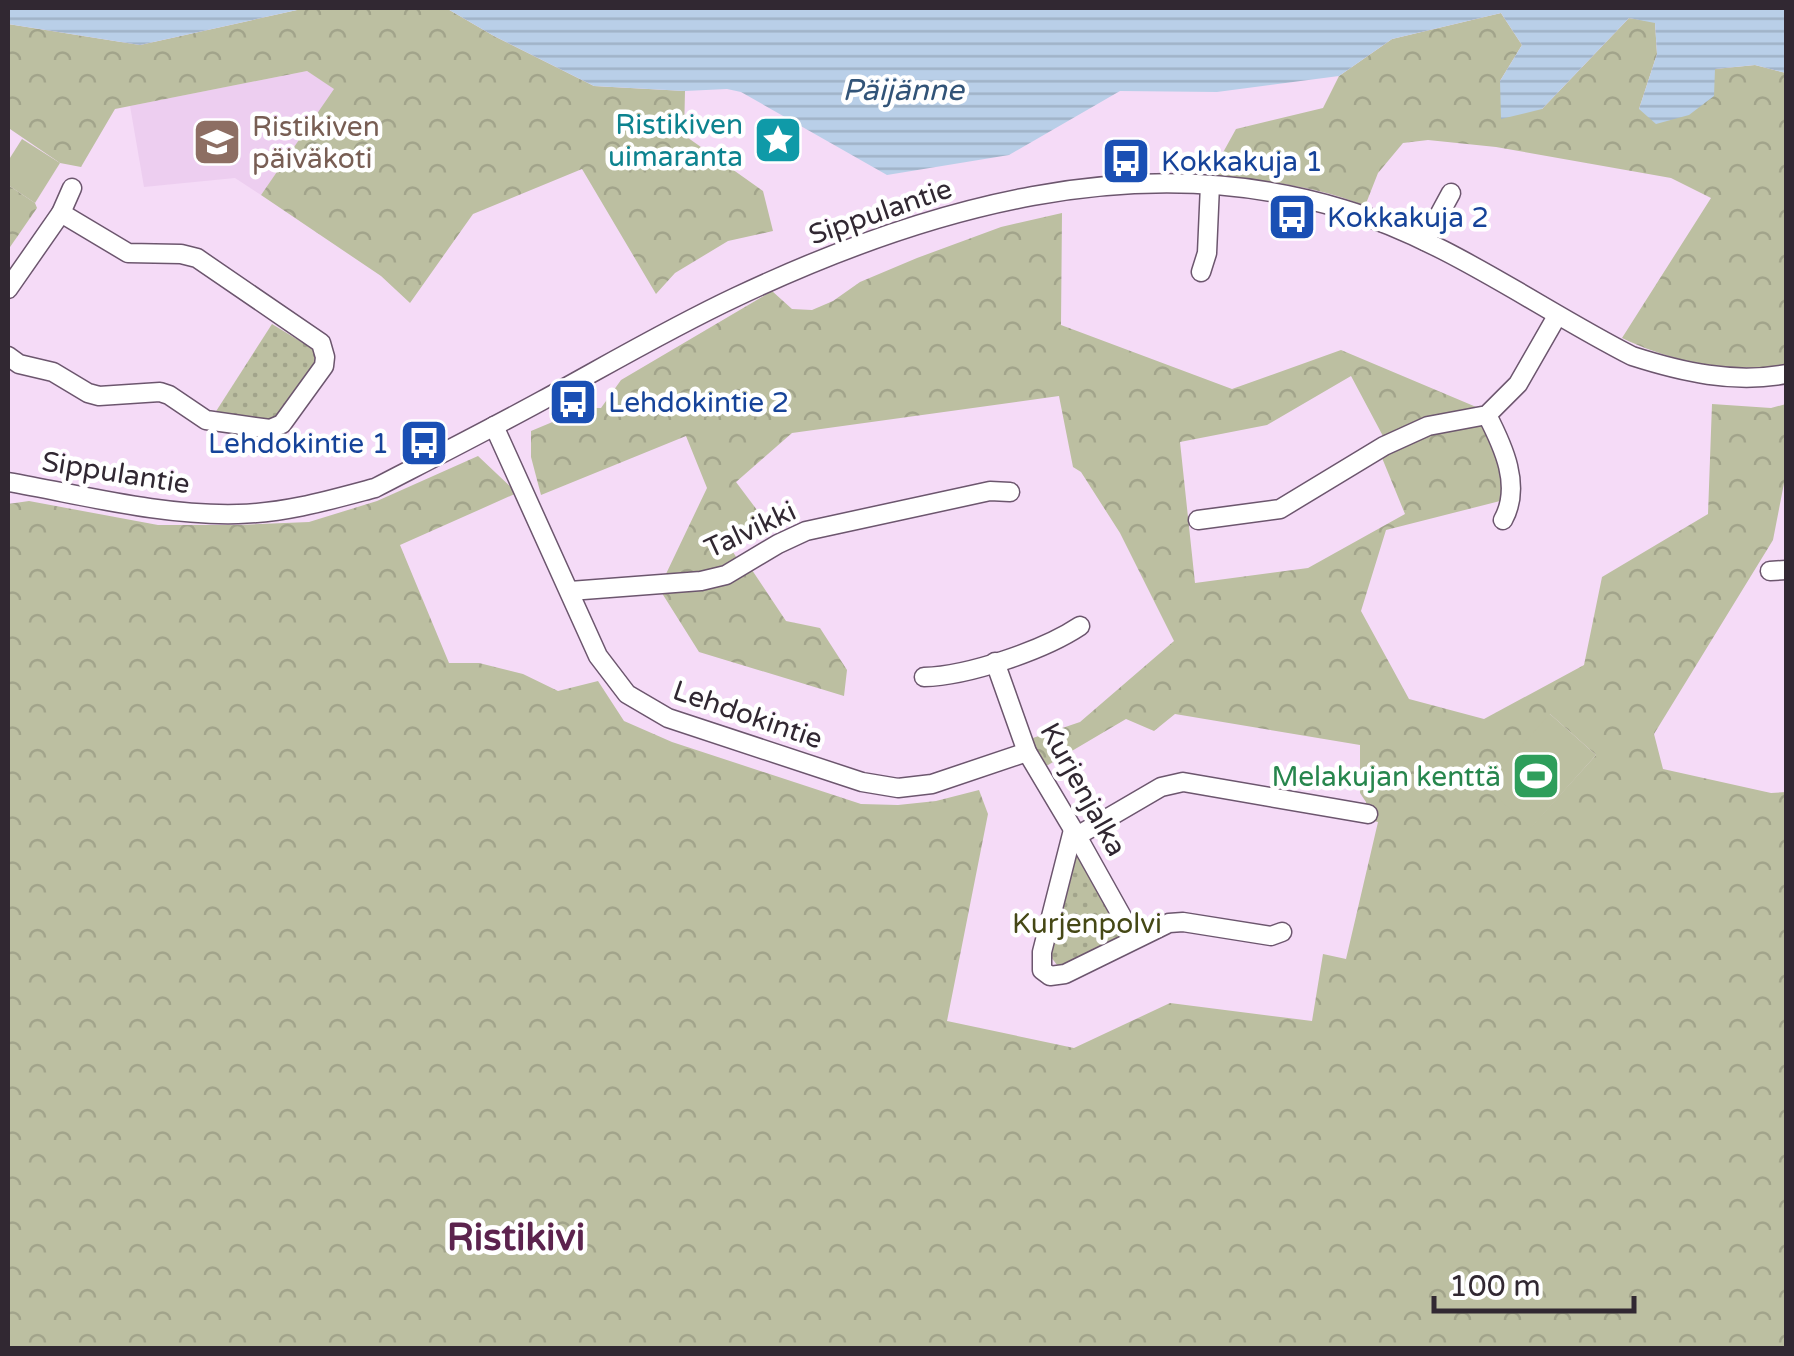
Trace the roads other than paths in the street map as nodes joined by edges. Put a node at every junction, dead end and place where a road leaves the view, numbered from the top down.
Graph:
1 (1210, 186) junction
2 (72, 188) dead end
3 (1451, 193) dead end
4 (61, 214) junction
5 (1425, 241) junction
6 (1201, 272) dead end
7 (9, 283) edge
8 (1557, 316) junction
9 (8, 356) edge
10 (1786, 374) edge
11 (1487, 415) junction
12 (494, 426) junction
13 (8, 482) edge
14 (1010, 492) dead end
15 (1198, 520) dead end
16 (1503, 520) dead end
17 (570, 591) junction
18 (1080, 626) dead end
19 (996, 662) junction
20 (924, 676) dead end
21 (1027, 752) junction
22 (1368, 814) dead end
23 (1075, 833) junction
24 (1282, 932) dead end
25 (1134, 938) junction

1 - 5 street, Sippulantie
1 - 6 street
1 - 12 street, Sippulantie
2 - 4 street
3 - 5 street
4 - 7 street
4 - 9 street
5 - 8 street, Sippulantie
8 - 10 street, Sippulantie
8 - 11 street
11 - 15 street
11 - 16 street
12 - 13 street, Sippulantie
12 - 17 street, Lehdokintie
14 - 17 street, Talvikki
17 - 21 street, Lehdokintie
18 - 19 street
19 - 20 street
19 - 21 street, Kurjenjalka
21 - 23 street, Kurjenjalka
22 - 23 street
23 - 25 street, Kurjenjalka
23 - 25 street
24 - 25 street

